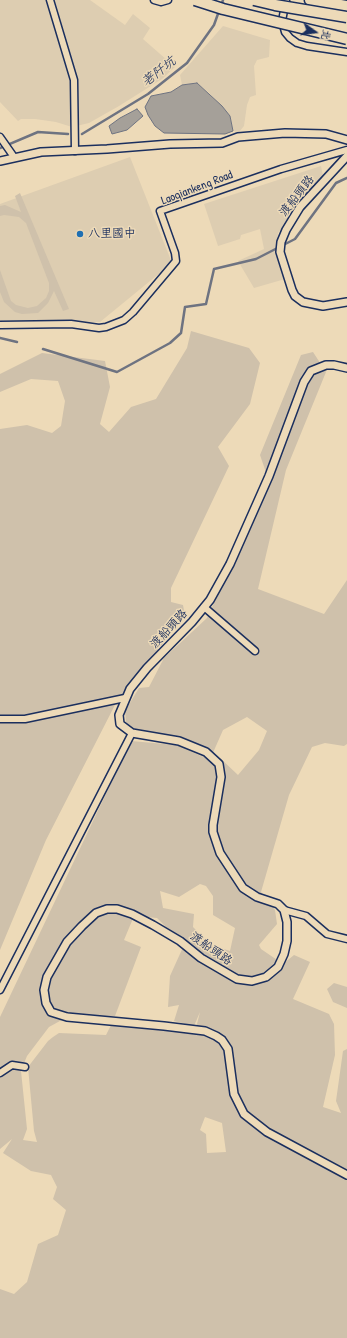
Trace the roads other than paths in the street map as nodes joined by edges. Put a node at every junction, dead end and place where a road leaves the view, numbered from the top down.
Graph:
1 (50, 0) edge
2 (154, 0) edge
3 (168, 0) edge
4 (196, 0) edge
5 (254, 0) edge
6 (276, 0) edge
7 (310, 0) edge
8 (286, 1) edge
9 (347, 6) edge
10 (347, 17) edge
11 (347, 39) edge
12 (347, 52) edge
13 (2, 139) edge
14 (347, 140) edge
15 (347, 150) edge
16 (76, 151) junction
17 (347, 156) edge
18 (14, 157) junction
19 (0, 161) edge
20 (347, 302) edge
21 (0, 325) edge
22 (347, 368) edge
23 (204, 607) junction
24 (255, 651) dead end
25 (125, 698) junction
26 (0, 719) edge
27 (132, 733) junction
28 (284, 910) junction
29 (347, 939) edge
30 (0, 990) edge
31 (25, 1067) dead end
32 (0, 1073) edge
33 (347, 1175) edge

1 - 16 street
2 - 3 street
4 - 11 highway, bridge
5 - 10 highway, bridge
6 - 8 street
7 - 9 highway
8 - 12 street
13 - 18 street
14 - 16 street
15 - 21 street, Laoqiankeng Road
16 - 18 street
17 - 20 street, 渡船頭路
18 - 19 street
22 - 23 street, 渡船頭路
23 - 24 street
23 - 25 street, 渡船頭路
25 - 26 street
25 - 27 street, 渡船頭路
27 - 28 street
27 - 30 street
28 - 29 street
28 - 33 street, 渡船頭路
31 - 32 street

